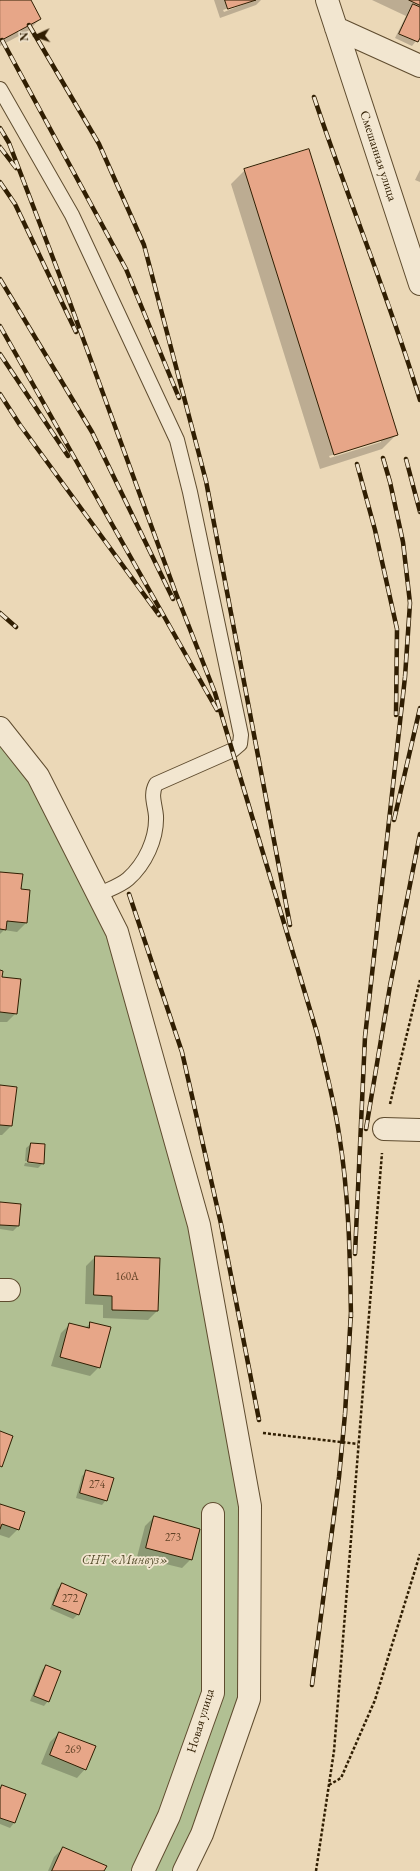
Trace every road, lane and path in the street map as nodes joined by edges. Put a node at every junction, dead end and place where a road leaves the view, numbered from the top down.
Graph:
1 (327, 0) edge
2 (336, 28) junction
3 (420, 66) edge
4 (0, 89) edge
5 (420, 284) edge
6 (0, 728) edge
7 (98, 895) junction
8 (420, 980) edge
9 (384, 1129) junction
10 (420, 1130) edge
11 (236, 1430) junction
12 (358, 1444) junction
13 (213, 1514) dead end
14 (420, 1554) edge
15 (329, 1785) junction
16 (143, 1871) edge
17 (184, 1871) edge
18 (316, 1871) edge

1 - 2 street, Смешанная улица
2 - 3 street
2 - 5 street, Смешанная улица
4 - 7 lane
6 - 7 street
7 - 11 street
8 - 9 path
9 - 10 street
9 - 12 path
11 - 12 path
11 - 17 street
12 - 15 path
13 - 16 street, Новая улица
14 - 15 path
15 - 18 path

